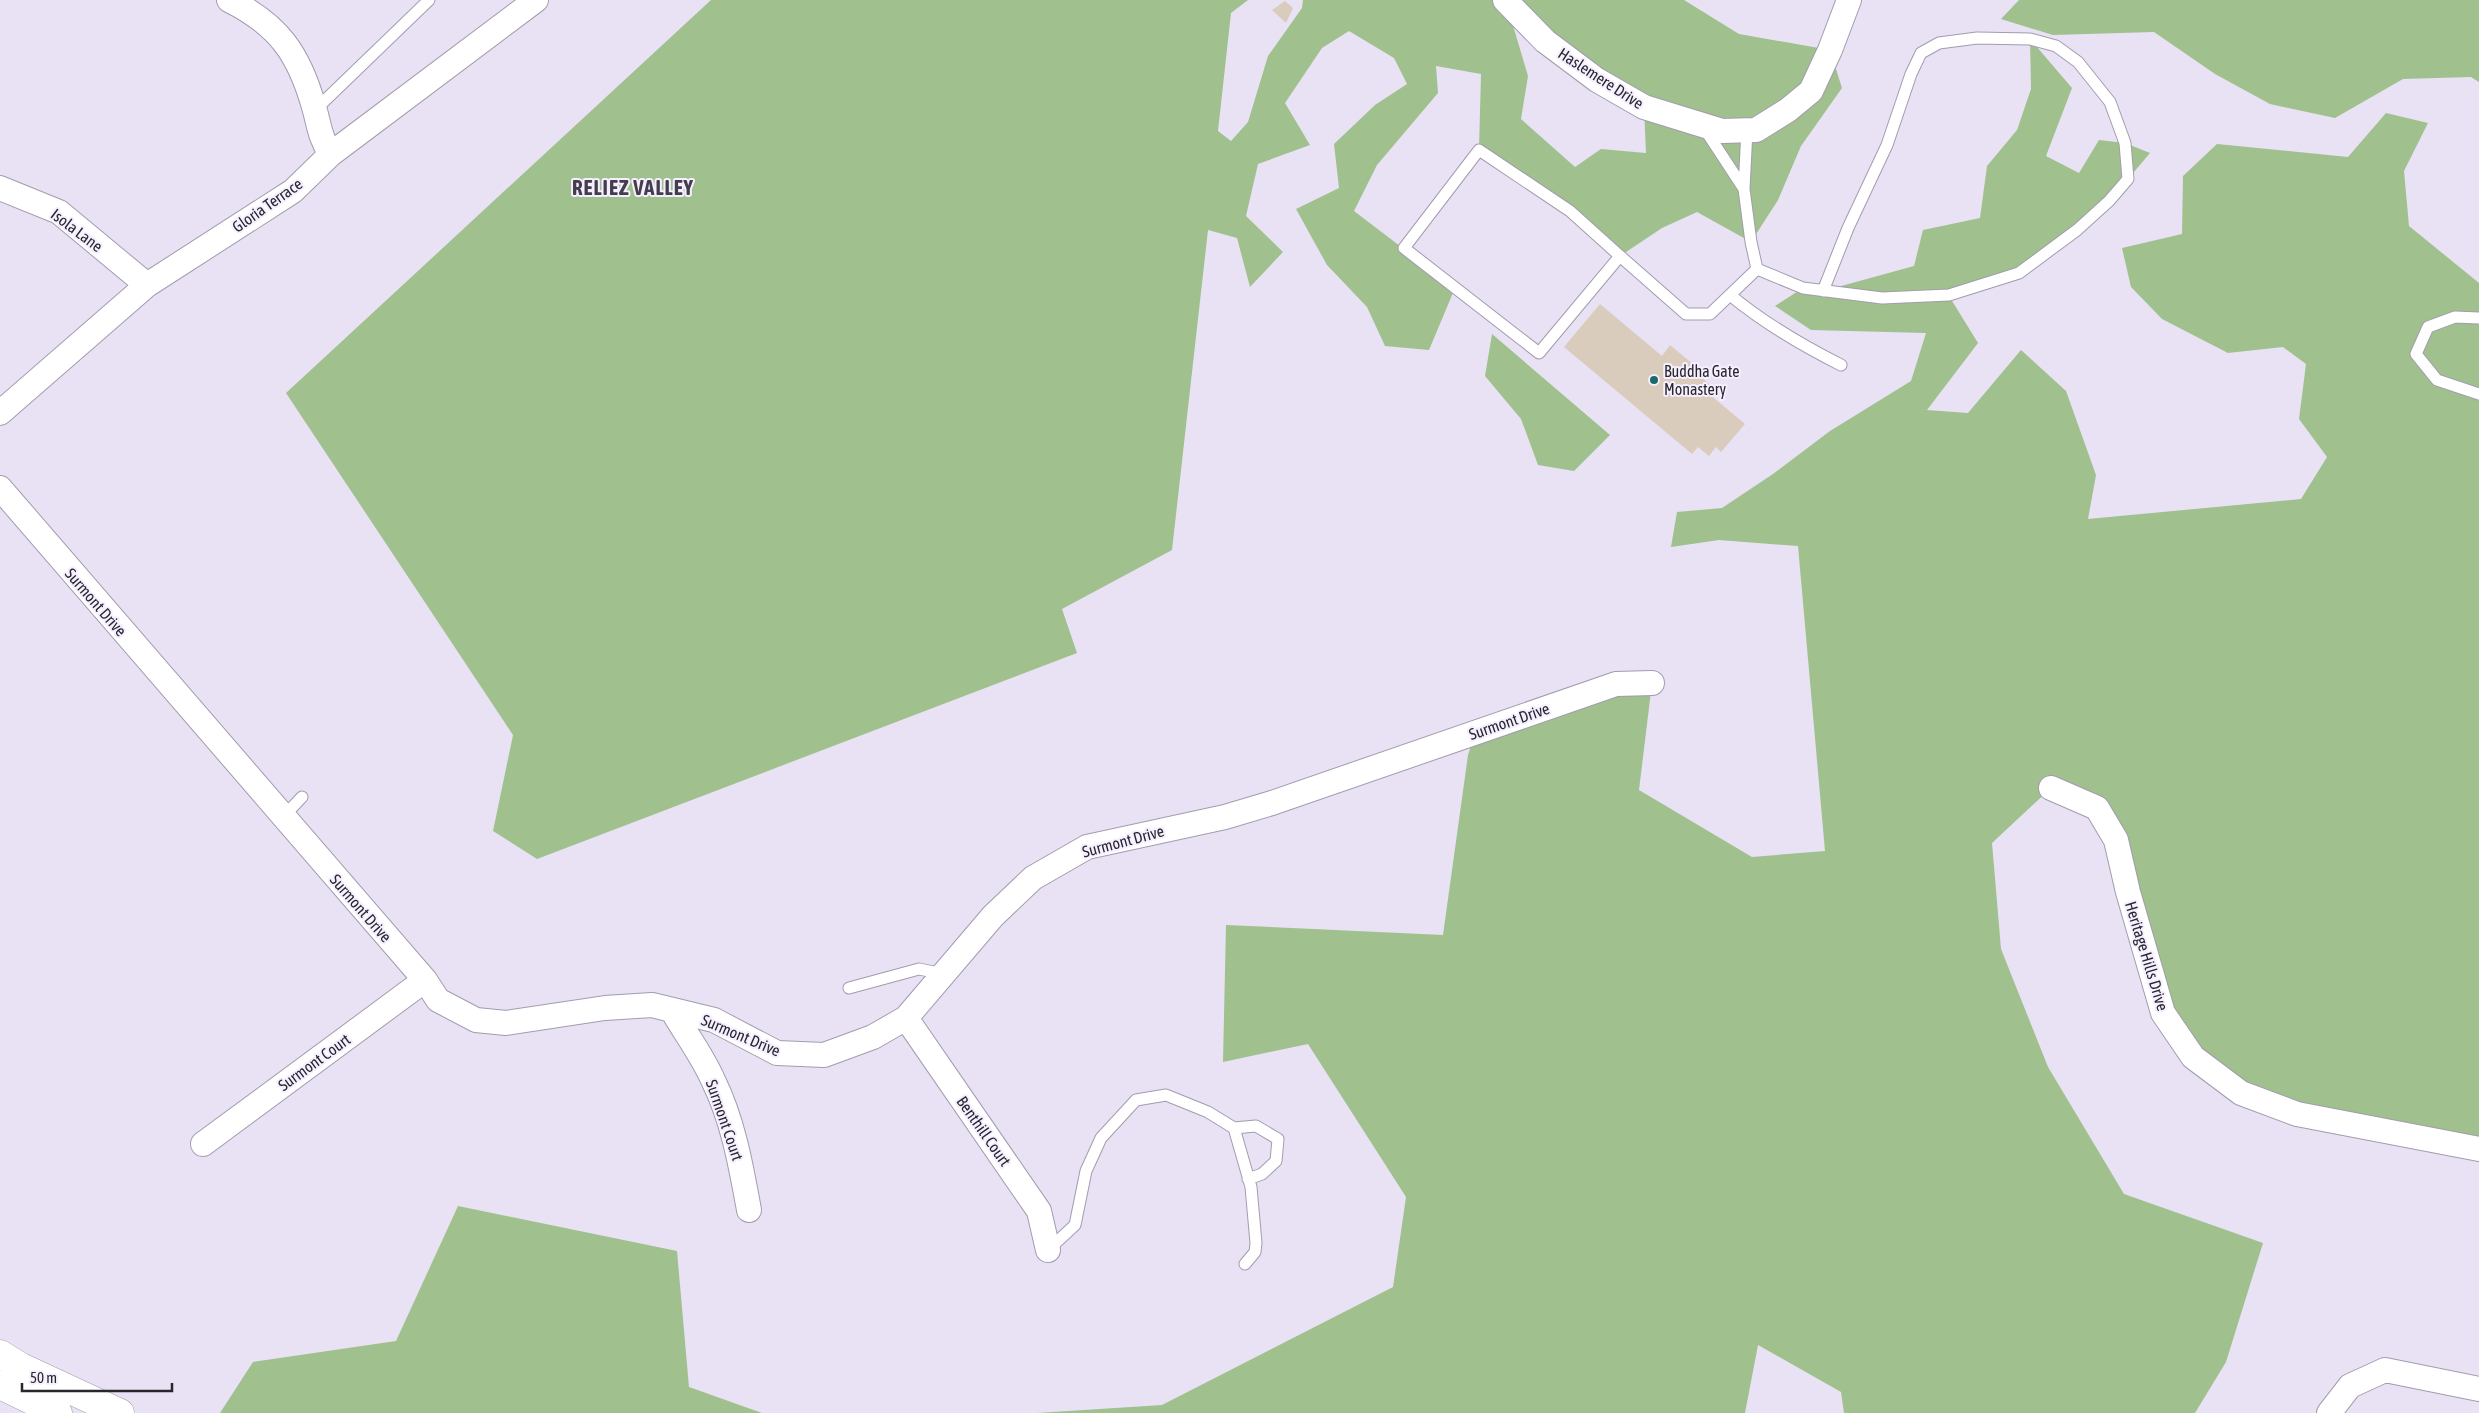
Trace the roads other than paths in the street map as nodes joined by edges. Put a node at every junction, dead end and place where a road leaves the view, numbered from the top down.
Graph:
1 (229, 0) edge
2 (429, 0) edge
3 (536, 0) edge
4 (1505, 0) edge
5 (1849, 0) edge
6 (315, 110) junction
7 (1703, 125) junction
8 (1747, 130) junction
9 (331, 154) junction
10 (0, 188) edge
11 (1744, 189) junction
12 (1620, 256) junction
13 (1757, 269) junction
14 (147, 285) junction
15 (1823, 291) junction
16 (1730, 295) junction
17 (2479, 318) edge
18 (1841, 365) dead end
19 (2479, 394) edge
20 (0, 413) edge
21 (0, 488) edge
22 (1652, 683) dead end
23 (2051, 788) dead end
24 (302, 797) dead end
25 (283, 817) junction
26 (944, 974) junction
27 (425, 980) junction
28 (849, 988) dead end
29 (672, 1010) junction
30 (906, 1018) junction
31 (1234, 1128) junction
32 (203, 1144) dead end
33 (2479, 1149) edge
34 (1248, 1179) junction
35 (749, 1210) dead end
36 (1048, 1250) joint
37 (1245, 1264) dead end
38 (0, 1354) edge
39 (0, 1385) edge
40 (2479, 1389) edge
41 (58, 1413) edge
42 (120, 1413) edge
43 (2329, 1413) edge

1 - 6 street
2 - 6 lane
3 - 9 street, Gloria Terrace
4 - 7 street, Haslemere Drive
5 - 8 street, Haslemere Drive
6 - 9 street
7 - 8 street, Haslemere Drive
7 - 11 lane
8 - 11 lane
9 - 14 street, Gloria Terrace
10 - 14 street, Isola Lane
11 - 13 lane
12 - 12 lane
12 - 16 lane
13 - 15 lane
13 - 16 lane
14 - 20 street, Gloria Terrace
15 - 15 lane
16 - 18 lane
17 - 19 lane
21 - 25 street, Surmont Drive
22 - 26 street, Surmont Drive
23 - 33 street, Heritage Hills Drive
24 - 25 lane
25 - 27 street, Surmont Drive
26 - 28 lane
26 - 30 street, Surmont Drive
27 - 29 street, Surmont Drive
27 - 32 street, Surmont Court
29 - 30 street, Surmont Drive
29 - 35 street, Surmont Court
30 - 36 street, Benthill Court
31 - 34 lane
31 - 34 lane
31 - 36 lane
34 - 37 lane
38 - 42 main road
39 - 41 main road
40 - 43 street

